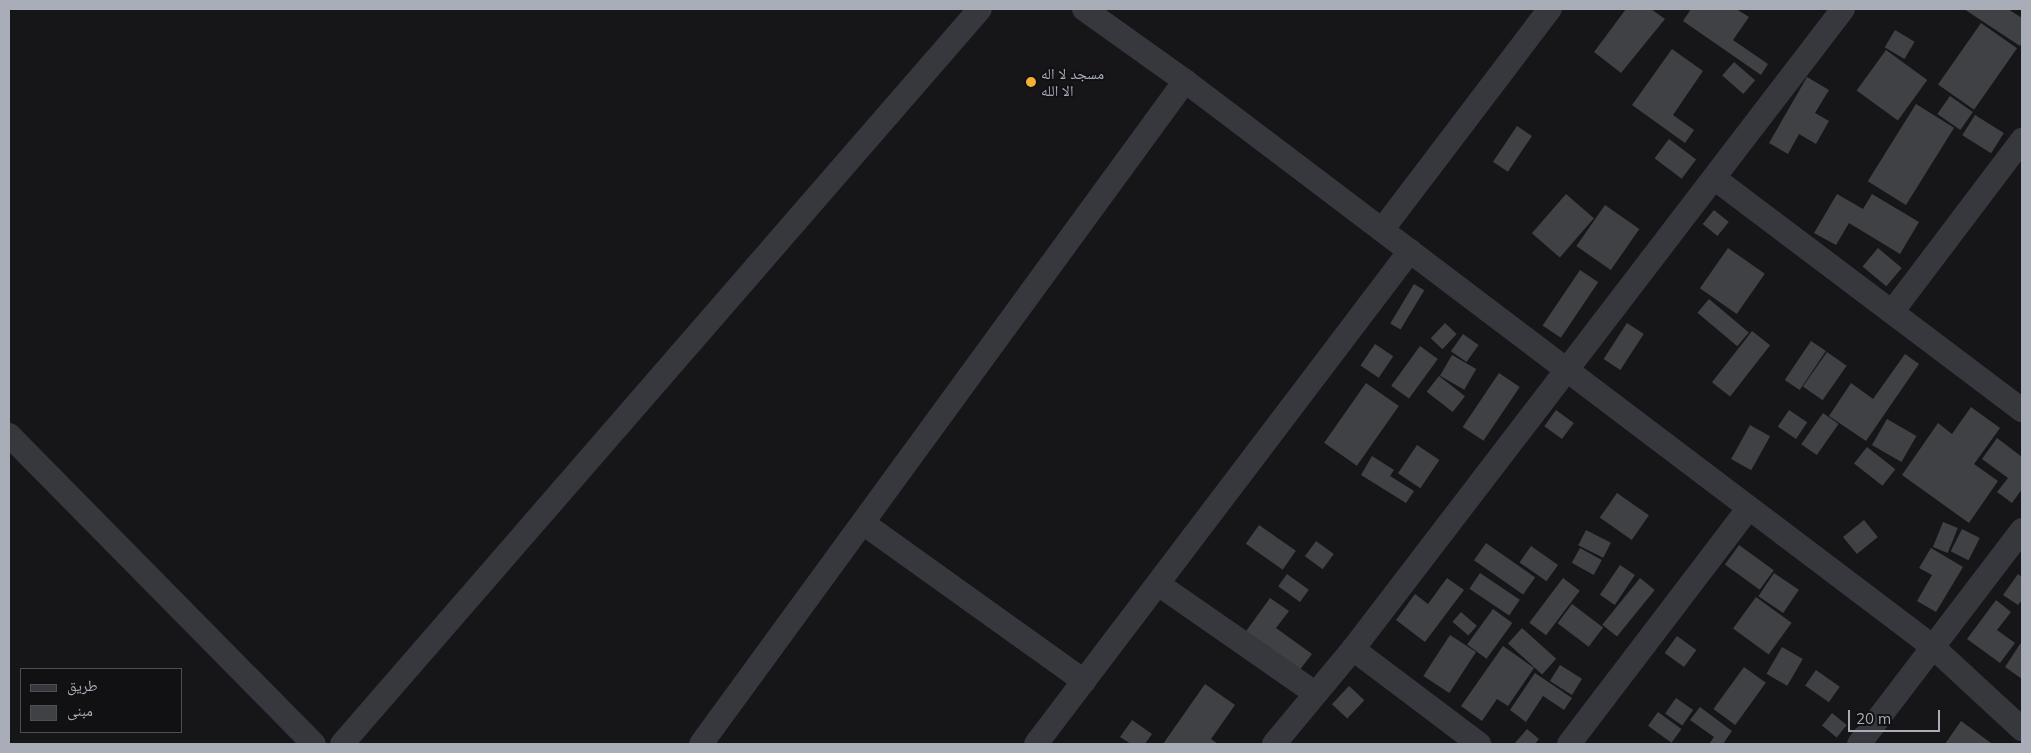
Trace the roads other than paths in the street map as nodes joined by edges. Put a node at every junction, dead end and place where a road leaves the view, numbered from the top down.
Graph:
1 (980, 9) edge
2 (1084, 9) edge
3 (1843, 9) edge
4 (1544, 11) edge
5 (1185, 81) junction
6 (2022, 140) edge
7 (1714, 178) junction
8 (1382, 230) junction
9 (1410, 251) junction
10 (1892, 312) junction
11 (1566, 370) junction
12 (2022, 410) edge
13 (9, 435) edge
14 (1749, 508) junction
15 (863, 523) junction
16 (2022, 530) edge
17 (1158, 584) junction
18 (1932, 647) junction
19 (1354, 649) junction
20 (1084, 681) junction
21 (1314, 693) junction
22 (2022, 729) edge
23 (314, 744) edge
24 (342, 744) edge
25 (702, 744) edge
26 (1036, 744) edge
27 (1274, 744) edge
28 (1479, 744) edge
29 (1569, 744) edge
30 (1859, 744) edge

1 - 24 street
2 - 5 street
3 - 7 street
4 - 8 street
5 - 8 street
5 - 15 street
6 - 10 street
7 - 10 street
7 - 11 street
8 - 9 street
9 - 11 street
9 - 17 street
10 - 12 street
11 - 14 street
11 - 19 street
13 - 23 street
14 - 18 street
14 - 29 street
15 - 20 street
15 - 25 street
16 - 18 street
17 - 20 street
17 - 21 street
18 - 22 street
18 - 30 street
19 - 21 street
19 - 28 street
20 - 26 street
21 - 27 street

